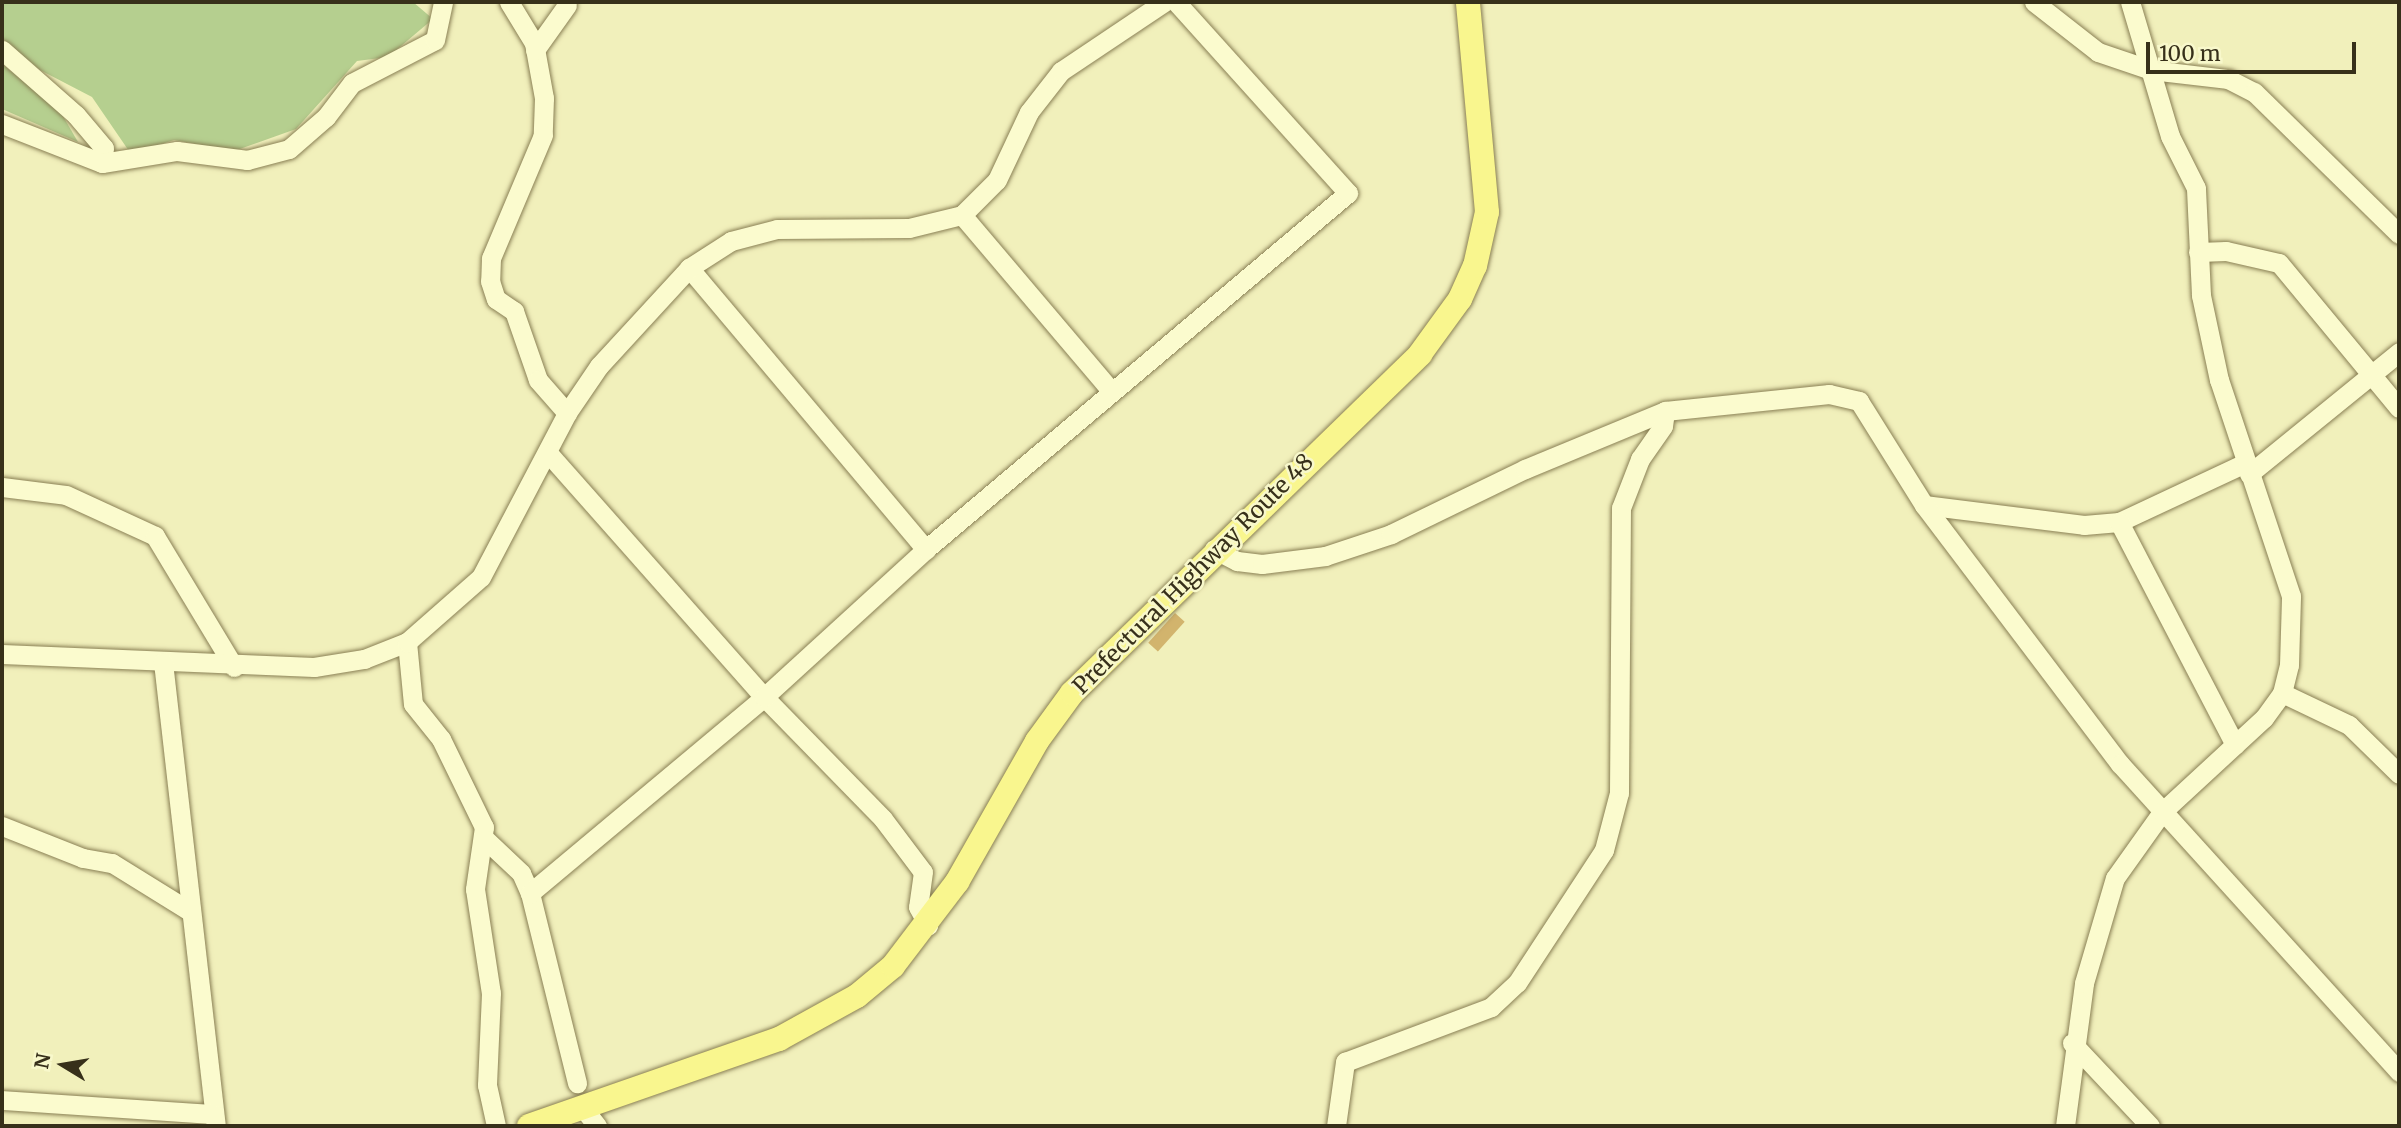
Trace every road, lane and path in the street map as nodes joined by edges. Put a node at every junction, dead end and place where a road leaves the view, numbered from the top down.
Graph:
1 (443, 2) edge
2 (509, 2) edge
3 (1164, 2) edge
4 (1176, 2) edge
5 (1468, 2) edge
6 (2034, 2) edge
7 (2130, 2) edge
8 (567, 5) dead end
9 (2, 50) edge
10 (536, 50) junction
11 (2151, 70) junction
12 (2, 124) edge
13 (102, 163) junction
14 (962, 215) junction
15 (2399, 234) edge
16 (2198, 252) junction
17 (689, 268) junction
18 (2399, 352) edge
19 (2372, 375) junction
20 (1111, 391) junction
21 (2399, 408) edge
22 (1665, 411) junction
23 (567, 413) junction
24 (548, 453) junction
25 (2247, 468) junction
26 (5, 482) edge
27 (1924, 505) junction
28 (2119, 522) junction
29 (926, 549) junction
30 (1214, 549) junction
31 (407, 642) junction
32 (2, 654) edge
33 (163, 662) junction
34 (233, 667) junction
35 (2282, 693) junction
36 (764, 697) junction
37 (2235, 745) junction
38 (2399, 774) edge
39 (2162, 812) junction
40 (2, 826) edge
41 (486, 840) junction
42 (530, 893) junction
43 (191, 912) junction
44 (928, 925) junction
45 (2072, 1043) junction
46 (2399, 1072) edge
47 (577, 1083) dead end
48 (2, 1100) edge
49 (590, 1117) edge
50 (215, 1120) edge
51 (496, 1126) edge
52 (529, 1126) edge
53 (1336, 1126) edge
54 (2064, 1126) edge
55 (2150, 1126) edge

1 - 13 street
2 - 10 street
3 - 14 street
4 - 20 street
5 - 30 main road, Prefectural Highway Route 48
6 - 11 street
7 - 11 street
8 - 10 street
9 - 13 street
10 - 23 street
11 - 15 street
11 - 16 street
12 - 13 street
14 - 17 street
14 - 20 street
16 - 19 street
16 - 25 street
17 - 23 street
17 - 29 street
18 - 19 street
19 - 21 street
19 - 25 street
20 - 29 street
22 - 27 street
22 - 30 street
22 - 53 street
23 - 24 street
24 - 31 street
24 - 36 street
25 - 28 street
25 - 35 street
26 - 34 street
27 - 28 street
27 - 39 street
28 - 37 street
29 - 36 street
30 - 44 main road, Prefectural Highway Route 48
31 - 34 street
31 - 41 street
32 - 33 street
33 - 34 street
33 - 43 street
35 - 37 street
35 - 38 street
36 - 42 street
36 - 44 street
37 - 39 street
39 - 45 street
39 - 46 street
40 - 43 street
41 - 42 street
41 - 51 street
42 - 47 street
43 - 50 street
44 - 49 main road, Prefectural Highway Route 48
45 - 54 street
45 - 55 street
48 - 50 street
49 - 52 main road, Prefectural Highway Route 48

